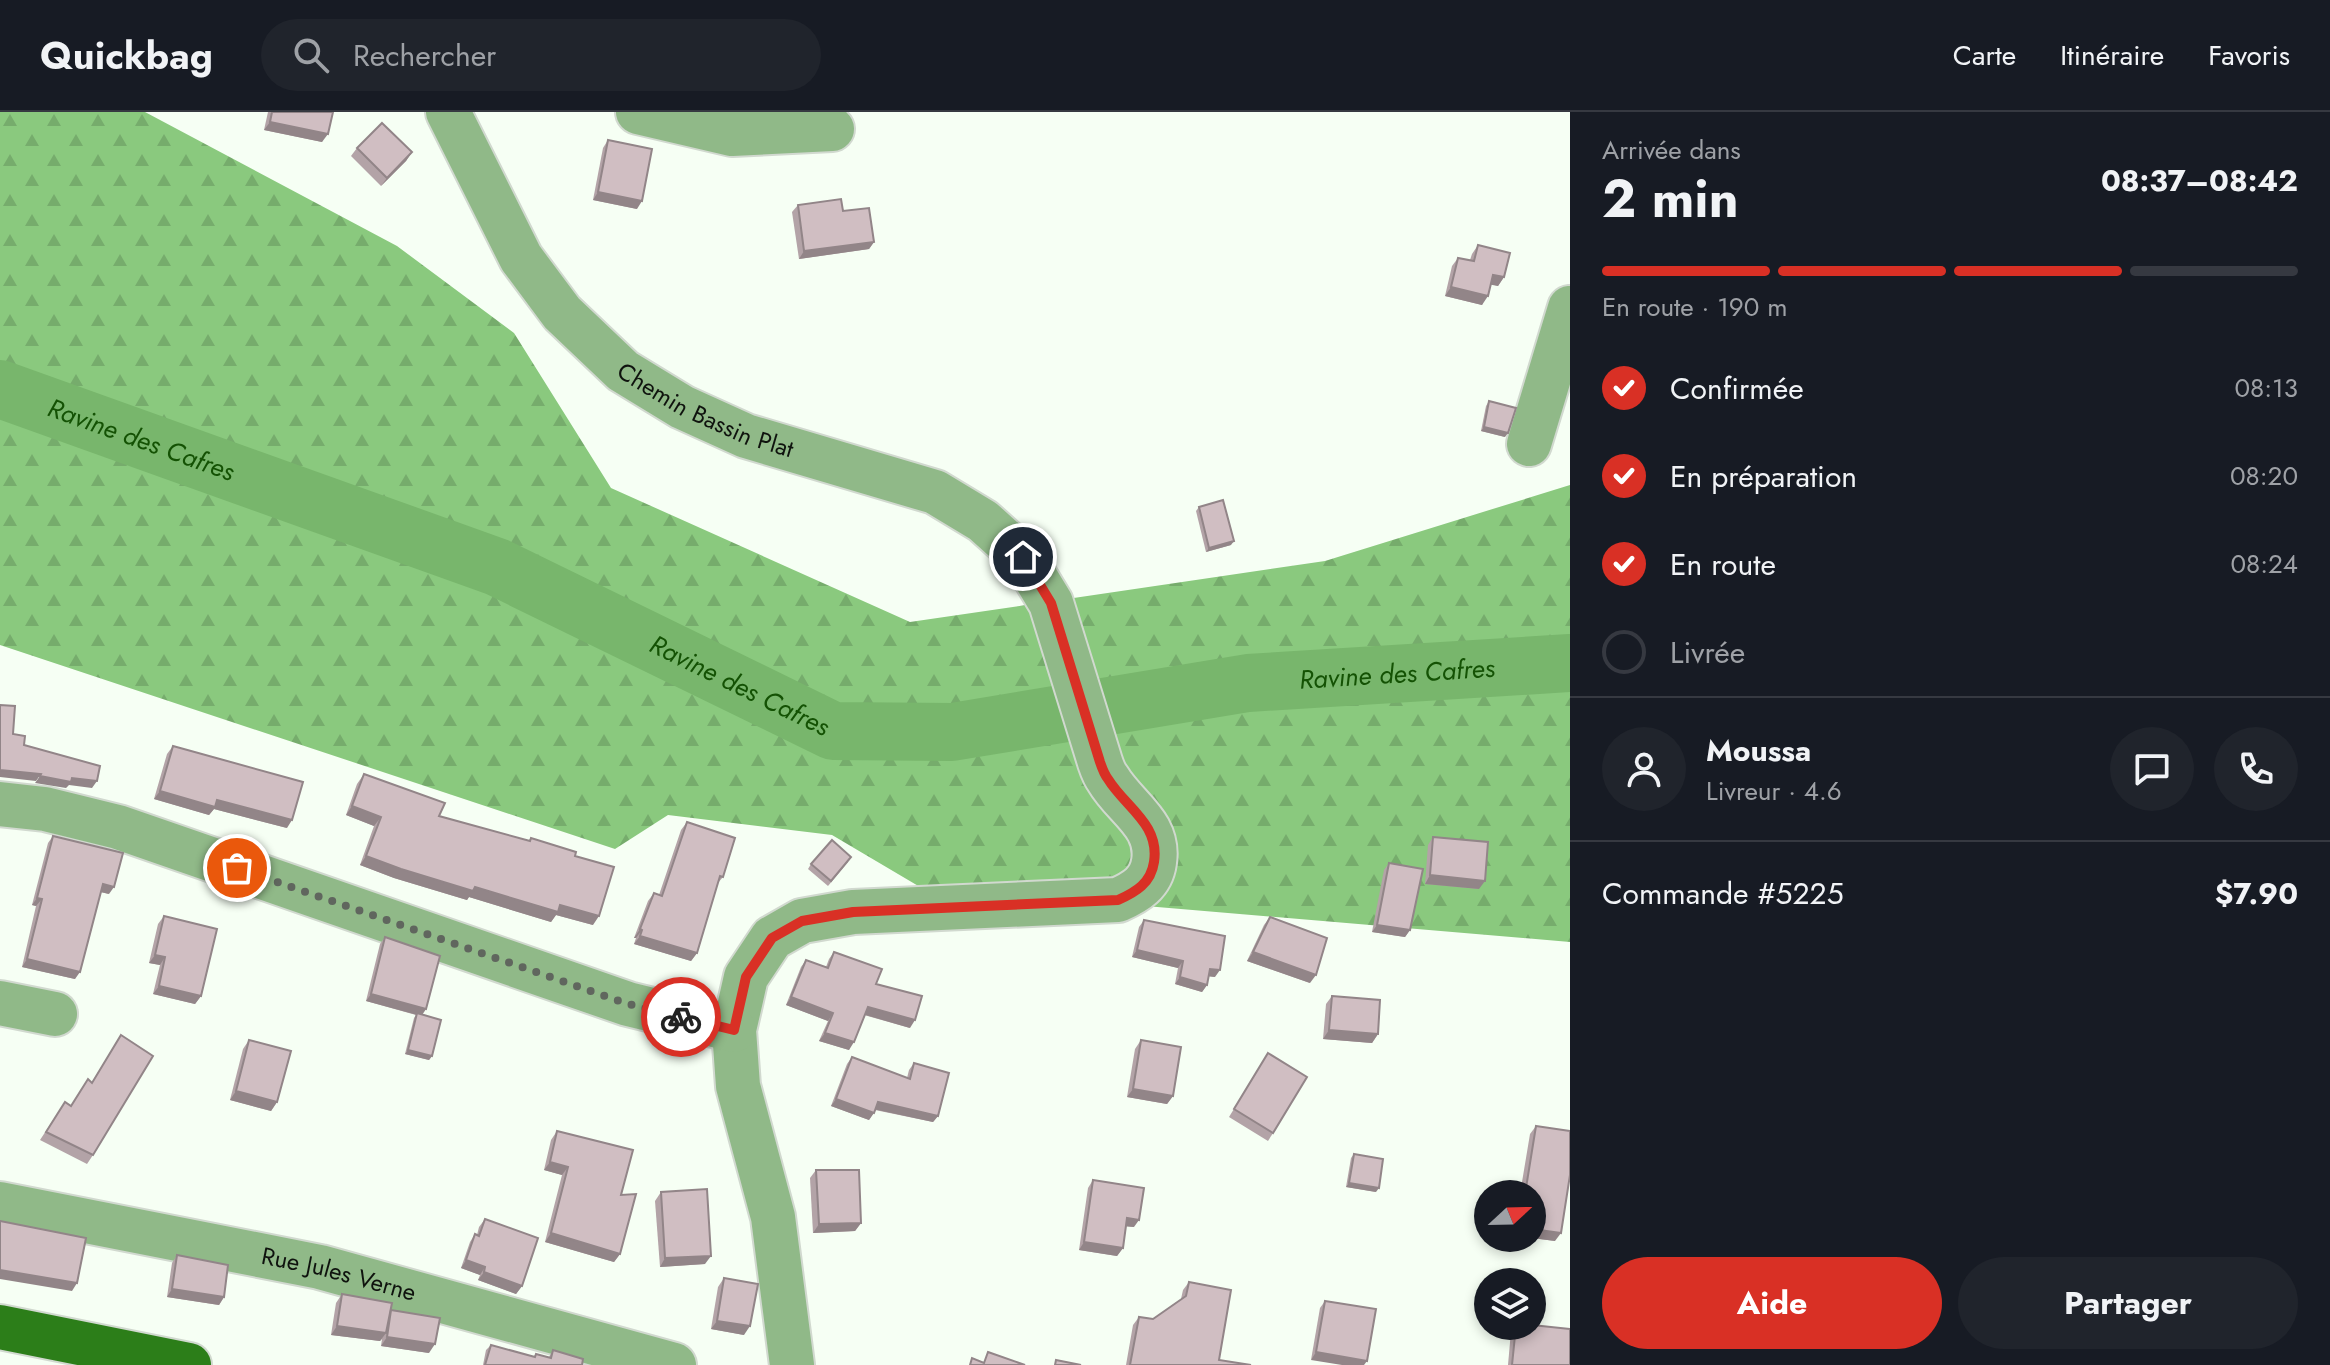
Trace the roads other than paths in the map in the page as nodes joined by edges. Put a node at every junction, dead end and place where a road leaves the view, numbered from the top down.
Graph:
1 (448, 112) edge
2 (638, 112) edge
3 (832, 129) dead end
4 (1570, 308) edge
5 (1529, 444) dead end
6 (0, 804) edge
7 (0, 1003) edge
8 (55, 1014) dead end
9 (734, 1030) junction
10 (0, 1204) edge
11 (0, 1327) edge
12 (189, 1365) edge
13 (674, 1365) edge
14 (792, 1365) edge

1 - 9 street, Chemin Bassin Plat
2 - 3 street
4 - 5 street
6 - 9 street
7 - 8 street
9 - 14 street, Chemin Bassin Plat
10 - 13 street, Rue Jules Verne
11 - 12 main road

